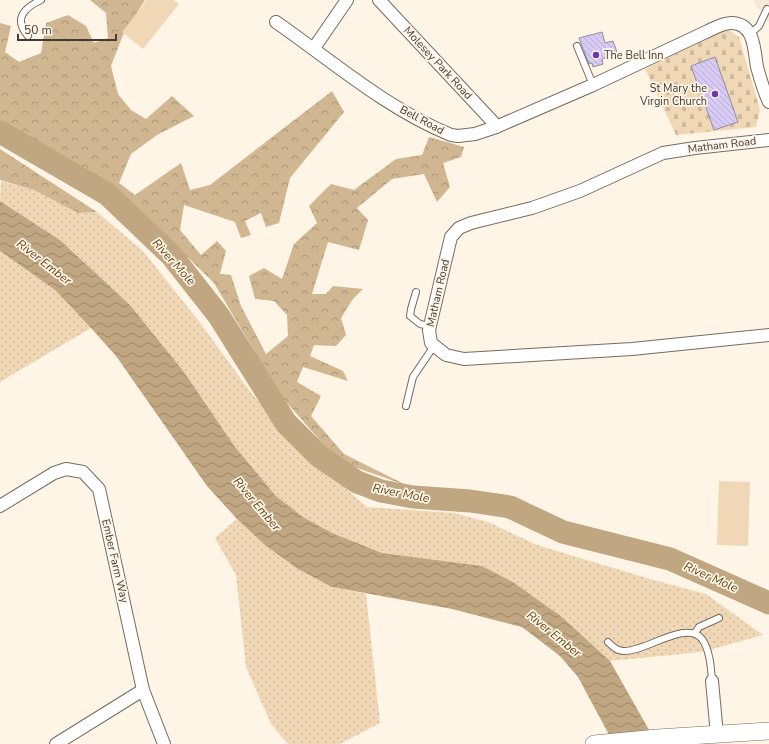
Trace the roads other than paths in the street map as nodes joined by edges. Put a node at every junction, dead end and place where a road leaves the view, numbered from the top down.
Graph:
1 (41, 0) edge
2 (347, 0) edge
3 (379, 0) edge
4 (767, 9) dead end
5 (276, 22) dead end
6 (750, 34) junction
7 (28, 36) dead end
8 (577, 46) dead end
9 (314, 48) junction
10 (593, 85) junction
11 (769, 102) edge
12 (496, 127) junction
13 (769, 140) edge
14 (416, 292) dead end
15 (430, 326) junction
16 (769, 335) edge
17 (434, 346) junction
18 (406, 406) dead end
19 (0, 506) edge
20 (719, 618) dead end
21 (695, 633) junction
22 (608, 642) dead end
23 (712, 681) joint
24 (143, 690) junction
25 (769, 731) edge
26 (716, 735) junction
27 (602, 743) edge
28 (56, 744) edge
29 (164, 744) edge

1 - 7 lane
2 - 9 street
3 - 12 street, Molesey Park Road
4 - 6 lane
5 - 9 street, Bell Road
6 - 10 street, Bell Road
6 - 11 street
8 - 10 lane
9 - 12 street, Bell Road
10 - 12 street, Bell Road
13 - 15 street, Matham Road
14 - 15 lane
15 - 17 street, Matham Road
16 - 17 street
17 - 18 lane
19 - 24 street, Ember Farm Way
20 - 21 lane
21 - 22 lane
21 - 23 lane
23 - 26 street
24 - 28 street
24 - 29 street, Ember Farm Way
25 - 26 main road
26 - 27 main road

